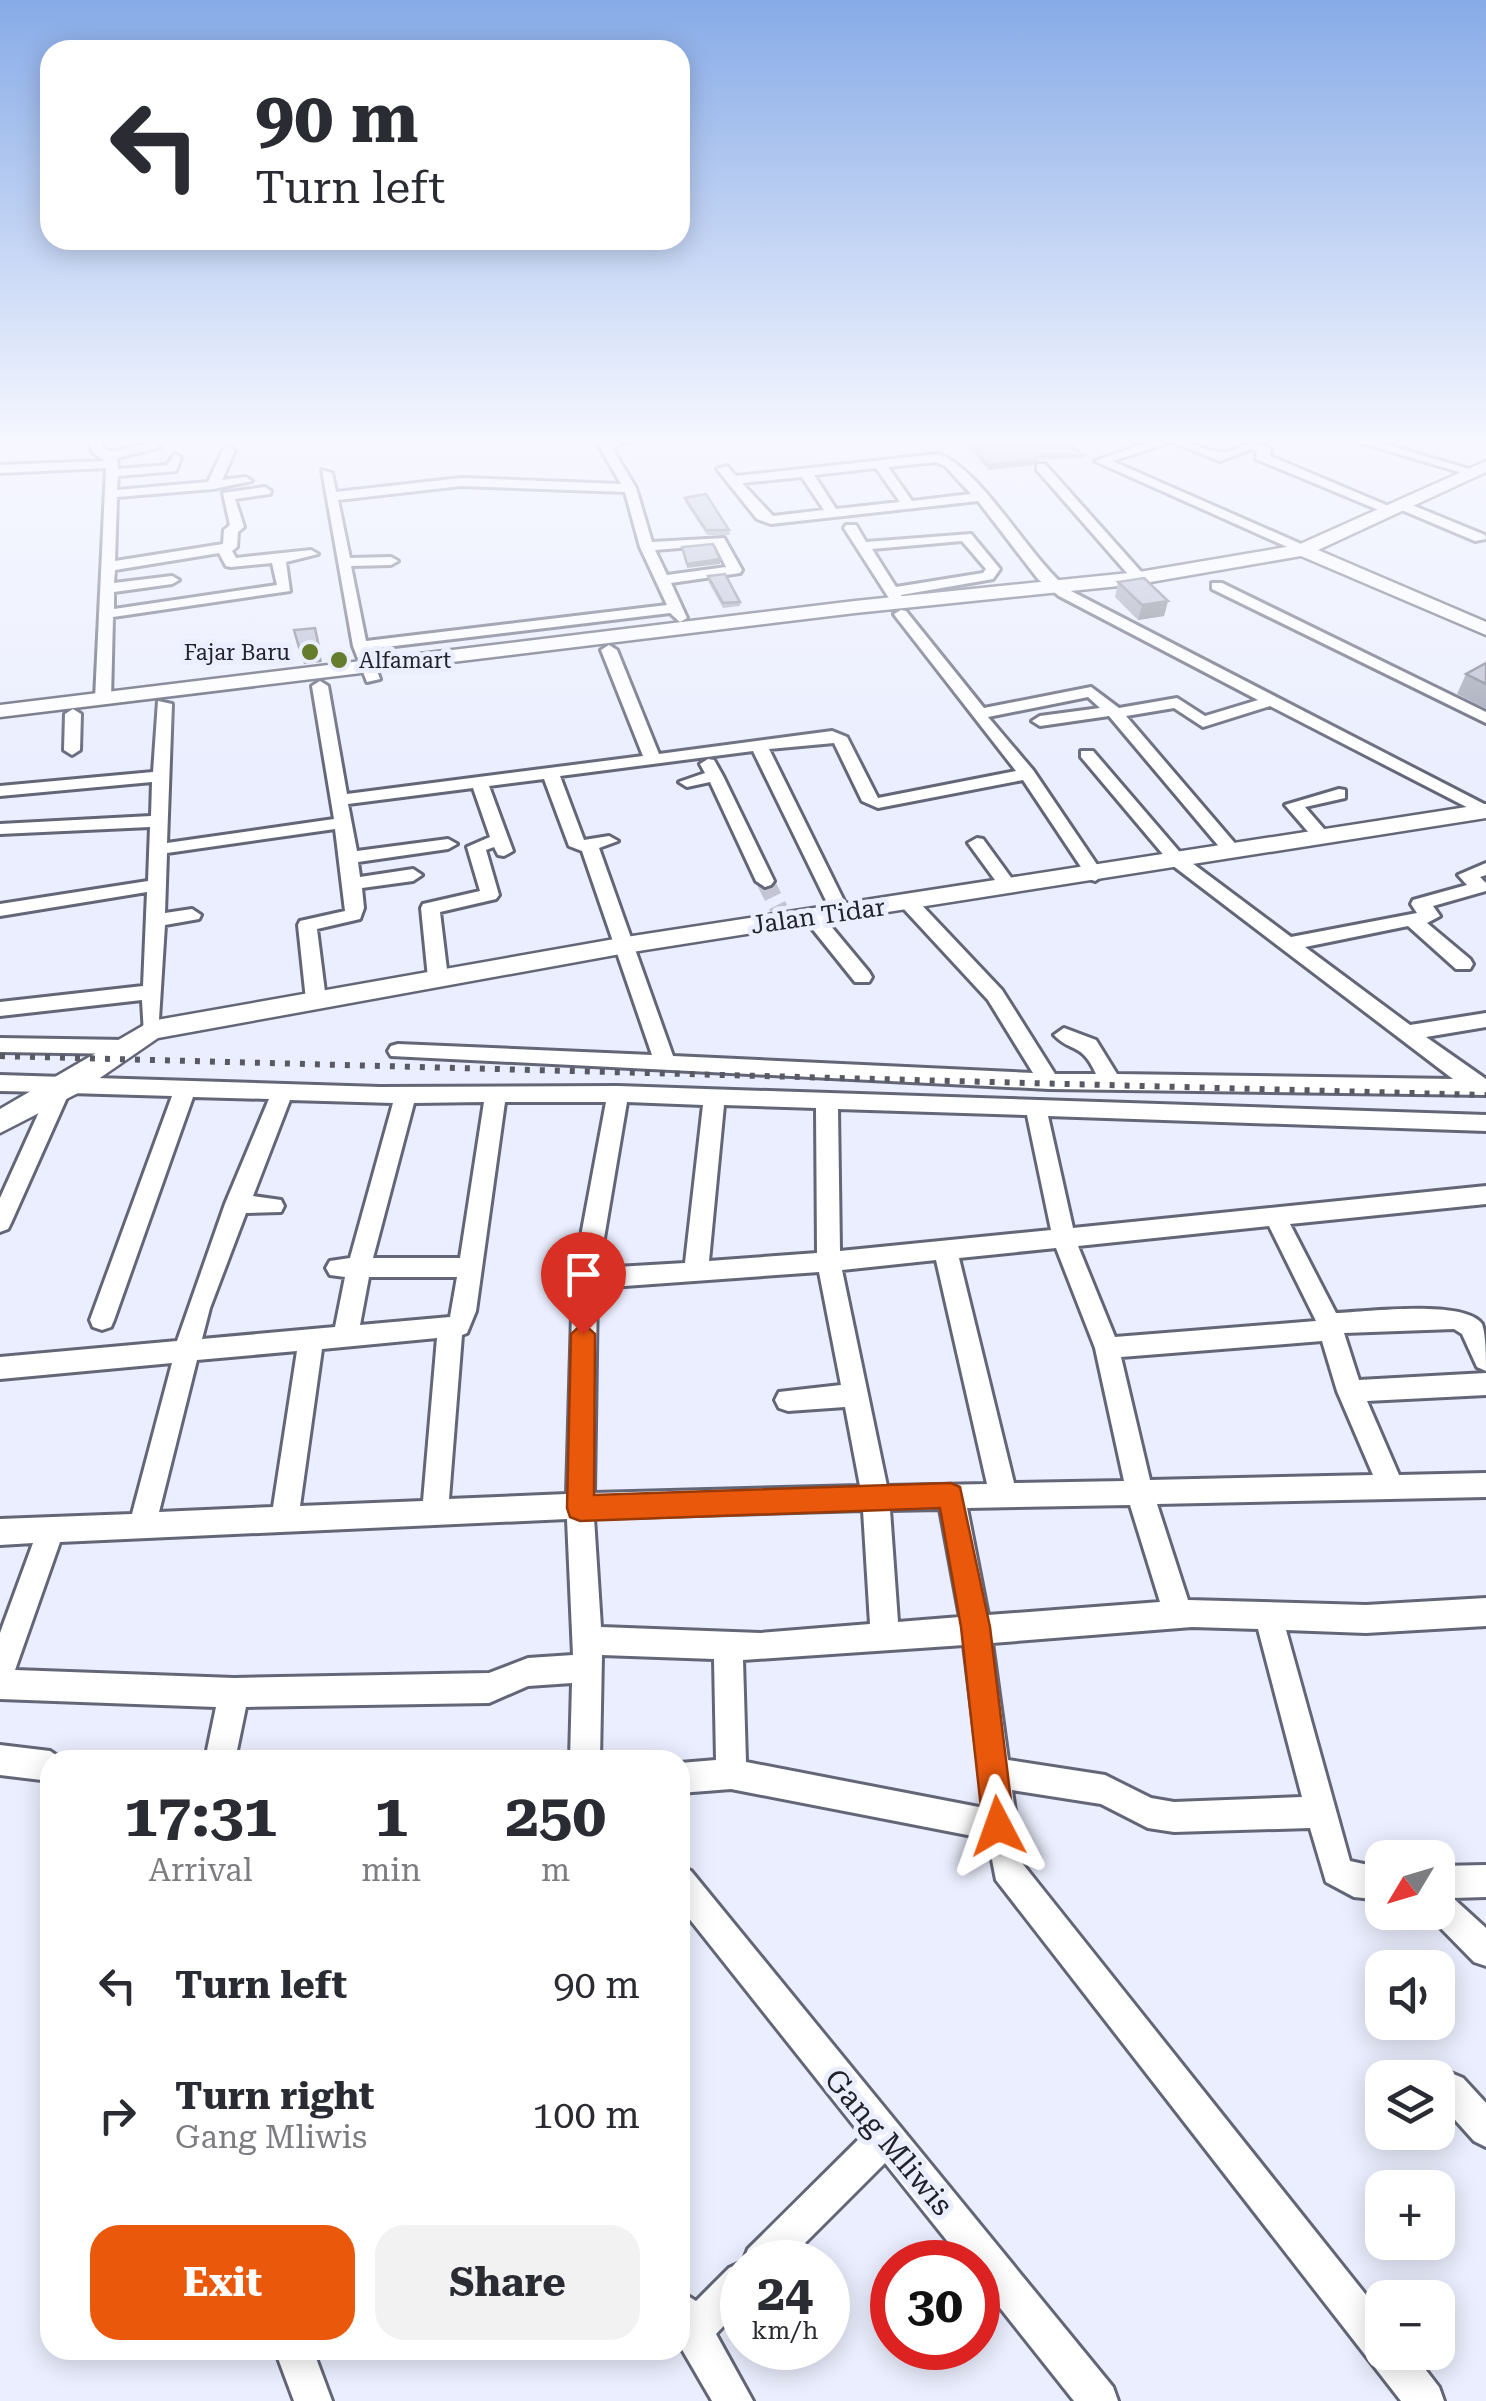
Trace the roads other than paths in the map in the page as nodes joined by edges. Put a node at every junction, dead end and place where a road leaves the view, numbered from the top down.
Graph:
1 (107, 549) edge
2 (213, 549) edge
3 (232, 549) edge
4 (341, 549) edge
5 (648, 549) edge
6 (723, 549) edge
7 (865, 549) edge
8 (976, 549) edge
9 (1025, 549) edge
10 (1113, 549) edge
11 (1303, 550) joint
12 (311, 554) dead end
13 (279, 559) junction
14 (391, 561) dead end
15 (344, 562) junction
16 (106, 566) junction
17 (1139, 578) junction
18 (172, 580) dead end
19 (661, 580) junction
20 (1217, 586) dead end
21 (104, 589) junction
22 (1059, 590) junction
23 (897, 603) junction
24 (675, 608) junction
25 (107, 614) junction
26 (1486, 629) edge
27 (688, 634) junction
28 (360, 646) junction
29 (610, 650) junction
30 (371, 672) junction
31 (320, 686) junction
32 (103, 699) junction
33 (1274, 700) junction
34 (164, 704) junction
35 (0, 711) edge
36 (1114, 712) junction
37 (980, 713) junction
38 (73, 714) junction
39 (1486, 718) edge
40 (1040, 721) dead end
41 (1203, 722) junction
42 (0, 723) edge
43 (1212, 738) dead end
44 (758, 744) junction
45 (72, 750) dead end
46 (702, 752) junction
47 (1087, 754) dead end
48 (652, 758) junction
49 (550, 770) junction
50 (1027, 774) junction
51 (164, 776) junction
52 (715, 776) junction
53 (480, 782) junction
54 (687, 782) dead end
55 (0, 791) edge
56 (1339, 794) dead end
57 (342, 800) junction
58 (1486, 811) edge
59 (159, 820) junction
60 (343, 823) junction
61 (0, 828) edge
62 (1322, 837) junction
63 (609, 842) dead end
64 (978, 843) dead end
65 (448, 844) dead end
66 (588, 845) junction
67 (160, 849) junction
68 (1233, 852) junction
69 (348, 858) junction
70 (1178, 862) junction
71 (1486, 869) edge
72 (1095, 874) junction
73 (414, 875) dead end
74 (764, 882) tunnel mouth
75 (156, 884) junction
76 (352, 884) junction
77 (1009, 887) junction
78 (909, 903) junction
79 (0, 910) edge
80 (841, 913) junction
81 (192, 914) dead end
82 (813, 917) junction
83 (1411, 919) junction
84 (154, 921) junction
85 (1291, 943) junction
86 (626, 945) junction
87 (1462, 964) dead end
88 (862, 977) dead end
89 (438, 978) junction
90 (153, 992) junction
91 (316, 1000) junction
92 (0, 1009) edge
93 (1486, 1020) edge
94 (151, 1030) junction
95 (1406, 1033) junction
96 (1064, 1035) dead end
97 (0, 1045) edge
98 (126, 1047) junction
99 (398, 1051) dead end
100 (664, 1062) junction
101 (1049, 1081) junction
102 (1110, 1082) junction
103 (0, 1084) edge
104 (63, 1089) junction
105 (185, 1090) junction
106 (1484, 1090) edge
107 (282, 1093) junction
108 (618, 1094) junction
109 (405, 1096) junction
110 (495, 1097) junction
111 (714, 1099) junction
112 (827, 1103) junction
113 (1036, 1110) junction
114 (0, 1122) edge
115 (1486, 1123) edge
116 (1486, 1195) edge
117 (236, 1204) junction
118 (272, 1206) dead end
119 (1276, 1218) junction
120 (0, 1223) edge
121 (1064, 1239) junction
122 (945, 1248) junction
123 (829, 1262) junction
124 (466, 1267) junction
125 (349, 1268) junction
126 (696, 1269) junction
127 (585, 1279) junction
128 (102, 1320) dead end
129 (1330, 1327) junction
130 (450, 1330) junction
131 (346, 1334) junction
132 (312, 1338) junction
133 (1108, 1348) junction
134 (187, 1352) junction
135 (1486, 1360) edge
136 (0, 1368) edge
137 (1486, 1384) edge
138 (1350, 1391) junction
139 (858, 1396) junction
140 (788, 1400) dead end
141 (1486, 1485) edge
142 (1391, 1486) junction
143 (1003, 1494) junction
144 (1140, 1494) junction
145 (951, 1495) junction
146 (876, 1498) junction
147 (580, 1508) junction
148 (434, 1514) junction
149 (284, 1519) junction
150 (142, 1527) junction
151 (51, 1530) junction
152 (0, 1532) edge
153 (1486, 1612) edge
154 (1178, 1613) junction
155 (1268, 1614) junction
156 (976, 1627) junction
157 (886, 1638) junction
158 (728, 1646) junction
159 (588, 1654) junction
160 (0, 1673) edge
161 (0, 1684) edge
162 (234, 1693) junction
163 (222, 1750) edge
164 (585, 1750) edge
165 (0, 1760) edge
166 (40, 1765) edge
167 (731, 1774) junction
168 (995, 1774) junction
169 (690, 1777) edge
170 (1322, 1812) junction
171 (998, 1826) junction
172 (1486, 1881) edge
173 (1365, 1882) edge
174 (1455, 1882) edge
175 (690, 1894) edge
176 (1455, 1921) edge
177 (1486, 1950) edge
178 (1455, 2095) edge
179 (1486, 2130) edge
180 (885, 2138) junction
181 (783, 2240) edge
182 (720, 2296) edge
183 (690, 2317) edge
184 (1365, 2321) edge
185 (690, 2327) edge
186 (298, 2360) edge
187 (1402, 2370) edge
188 (313, 2401) edge
189 (734, 2401) edge
190 (1099, 2401) edge
191 (1425, 2401) edge

1 - 16 street
2 - 16 street
3 - 13 street
4 - 15 street
5 - 19 street
6 - 19 street
7 - 23 street
8 - 23 street
9 - 22 street
10 - 17 street
11 - 17 main road
11 - 26 main road
12 - 13 street
13 - 25 street
14 - 15 street
15 - 28 street
16 - 21 street
17 - 22 main road
18 - 21 street
19 - 24 street
20 - 39 street
21 - 25 street
22 - 23 main road
22 - 33 street
23 - 27 main road
23 - 37 street
24 - 27 street
24 - 28 street
25 - 32 street
27 - 29 main road
27 - 30 main road
28 - 30 street
29 - 30 main road
29 - 48 street
30 - 31 main road
30 - 32 main road
31 - 34 main road
31 - 57 street
32 - 35 main road
33 - 41 street
33 - 58 street
34 - 38 main road
34 - 51 street
36 - 37 street
36 - 40 street
36 - 41 street
36 - 68 street
37 - 50 street
38 - 42 main road
38 - 45 street
41 - 43 street
44 - 46 street
44 - 50 street
44 - 80 street
46 - 48 street
46 - 52 street
47 - 70 street
48 - 49 street
49 - 53 street
49 - 66 street
50 - 72 street
51 - 55 street
51 - 59 street
52 - 54 street
52 - 74 street
53 - 57 street
53 - 89 street
56 - 62 street
57 - 60 street
58 - 62 main road, Jalan Tidar
59 - 61 street
59 - 67 street
60 - 67 street
60 - 69 street
62 - 68 main road, Jalan Tidar
63 - 66 street
64 - 77 street
65 - 69 street
66 - 86 street
67 - 75 street
68 - 70 main road, Jalan Tidar
69 - 76 street
70 - 72 main road, Jalan Tidar
70 - 85 street
71 - 83 street
72 - 77 main road, Jalan Tidar
73 - 76 street
75 - 79 street
75 - 84 street
76 - 91 street
77 - 78 main road, Jalan Tidar
78 - 80 main road, Jalan Tidar
78 - 101 street
80 - 82 main road, Jalan Tidar
81 - 84 street
82 - 86 main road, Jalan Tidar
82 - 88 street
83 - 85 street
83 - 87 street
84 - 90 street
85 - 95 street
86 - 89 main road, Jalan Tidar
86 - 100 street
89 - 91 main road, Jalan Tidar
90 - 92 street
90 - 94 street
91 - 94 main road, Jalan Tidar
93 - 95 street
94 - 98 main road
95 - 106 street
96 - 102 street
97 - 98 street
98 - 104 main road
99 - 100 street
100 - 101 street
101 - 102 street
102 - 106 street
103 - 104 street
104 - 105 street
104 - 114 main road
104 - 120 street
105 - 107 street
105 - 128 street
107 - 109 street
107 - 117 street
108 - 110 street
108 - 111 street
108 - 127 street
109 - 110 street
109 - 125 street
110 - 124 street
111 - 112 street
111 - 126 street
112 - 113 street
112 - 123 street
113 - 115 street
113 - 121 street
116 - 119 street
117 - 118 street
117 - 134 street
119 - 121 street
119 - 129 street
121 - 122 street
121 - 133 street
122 - 123 street
122 - 143 street
123 - 126 street
123 - 139 street
124 - 125 street
124 - 130 street
125 - 131 street
126 - 127 street
127 - 147 street
129 - 133 street
129 - 135 street
129 - 138 street
130 - 131 street
130 - 148 street
131 - 132 street
132 - 134 street
132 - 149 street
133 - 144 street
134 - 136 street
134 - 150 street
137 - 138 street
138 - 142 street
139 - 140 street
139 - 146 street
141 - 142 street
142 - 144 street
143 - 144 street
143 - 145 street
144 - 154 street
145 - 146 street
145 - 156 street
146 - 147 street
146 - 157 street
147 - 148 street
147 - 159 street
148 - 149 street
149 - 150 street
150 - 151 street
151 - 152 street
151 - 160 street
153 - 155 street
154 - 155 street
154 - 156 street
155 - 170 street
156 - 157 street
156 - 168 street
157 - 158 street
158 - 159 street
158 - 167 street
159 - 162 street
159 - 164 street
161 - 162 street
162 - 163 street
165 - 166 street
167 - 169 street
167 - 171 street
168 - 170 street
168 - 171 street
170 - 173 street
171 - 184 street
172 - 174 street
175 - 180 street, Gang Mliwis
176 - 177 street
178 - 179 street
180 - 181 street
180 - 190 street, Gang Mliwis
182 - 183 street
185 - 189 street
186 - 188 street
187 - 191 street

